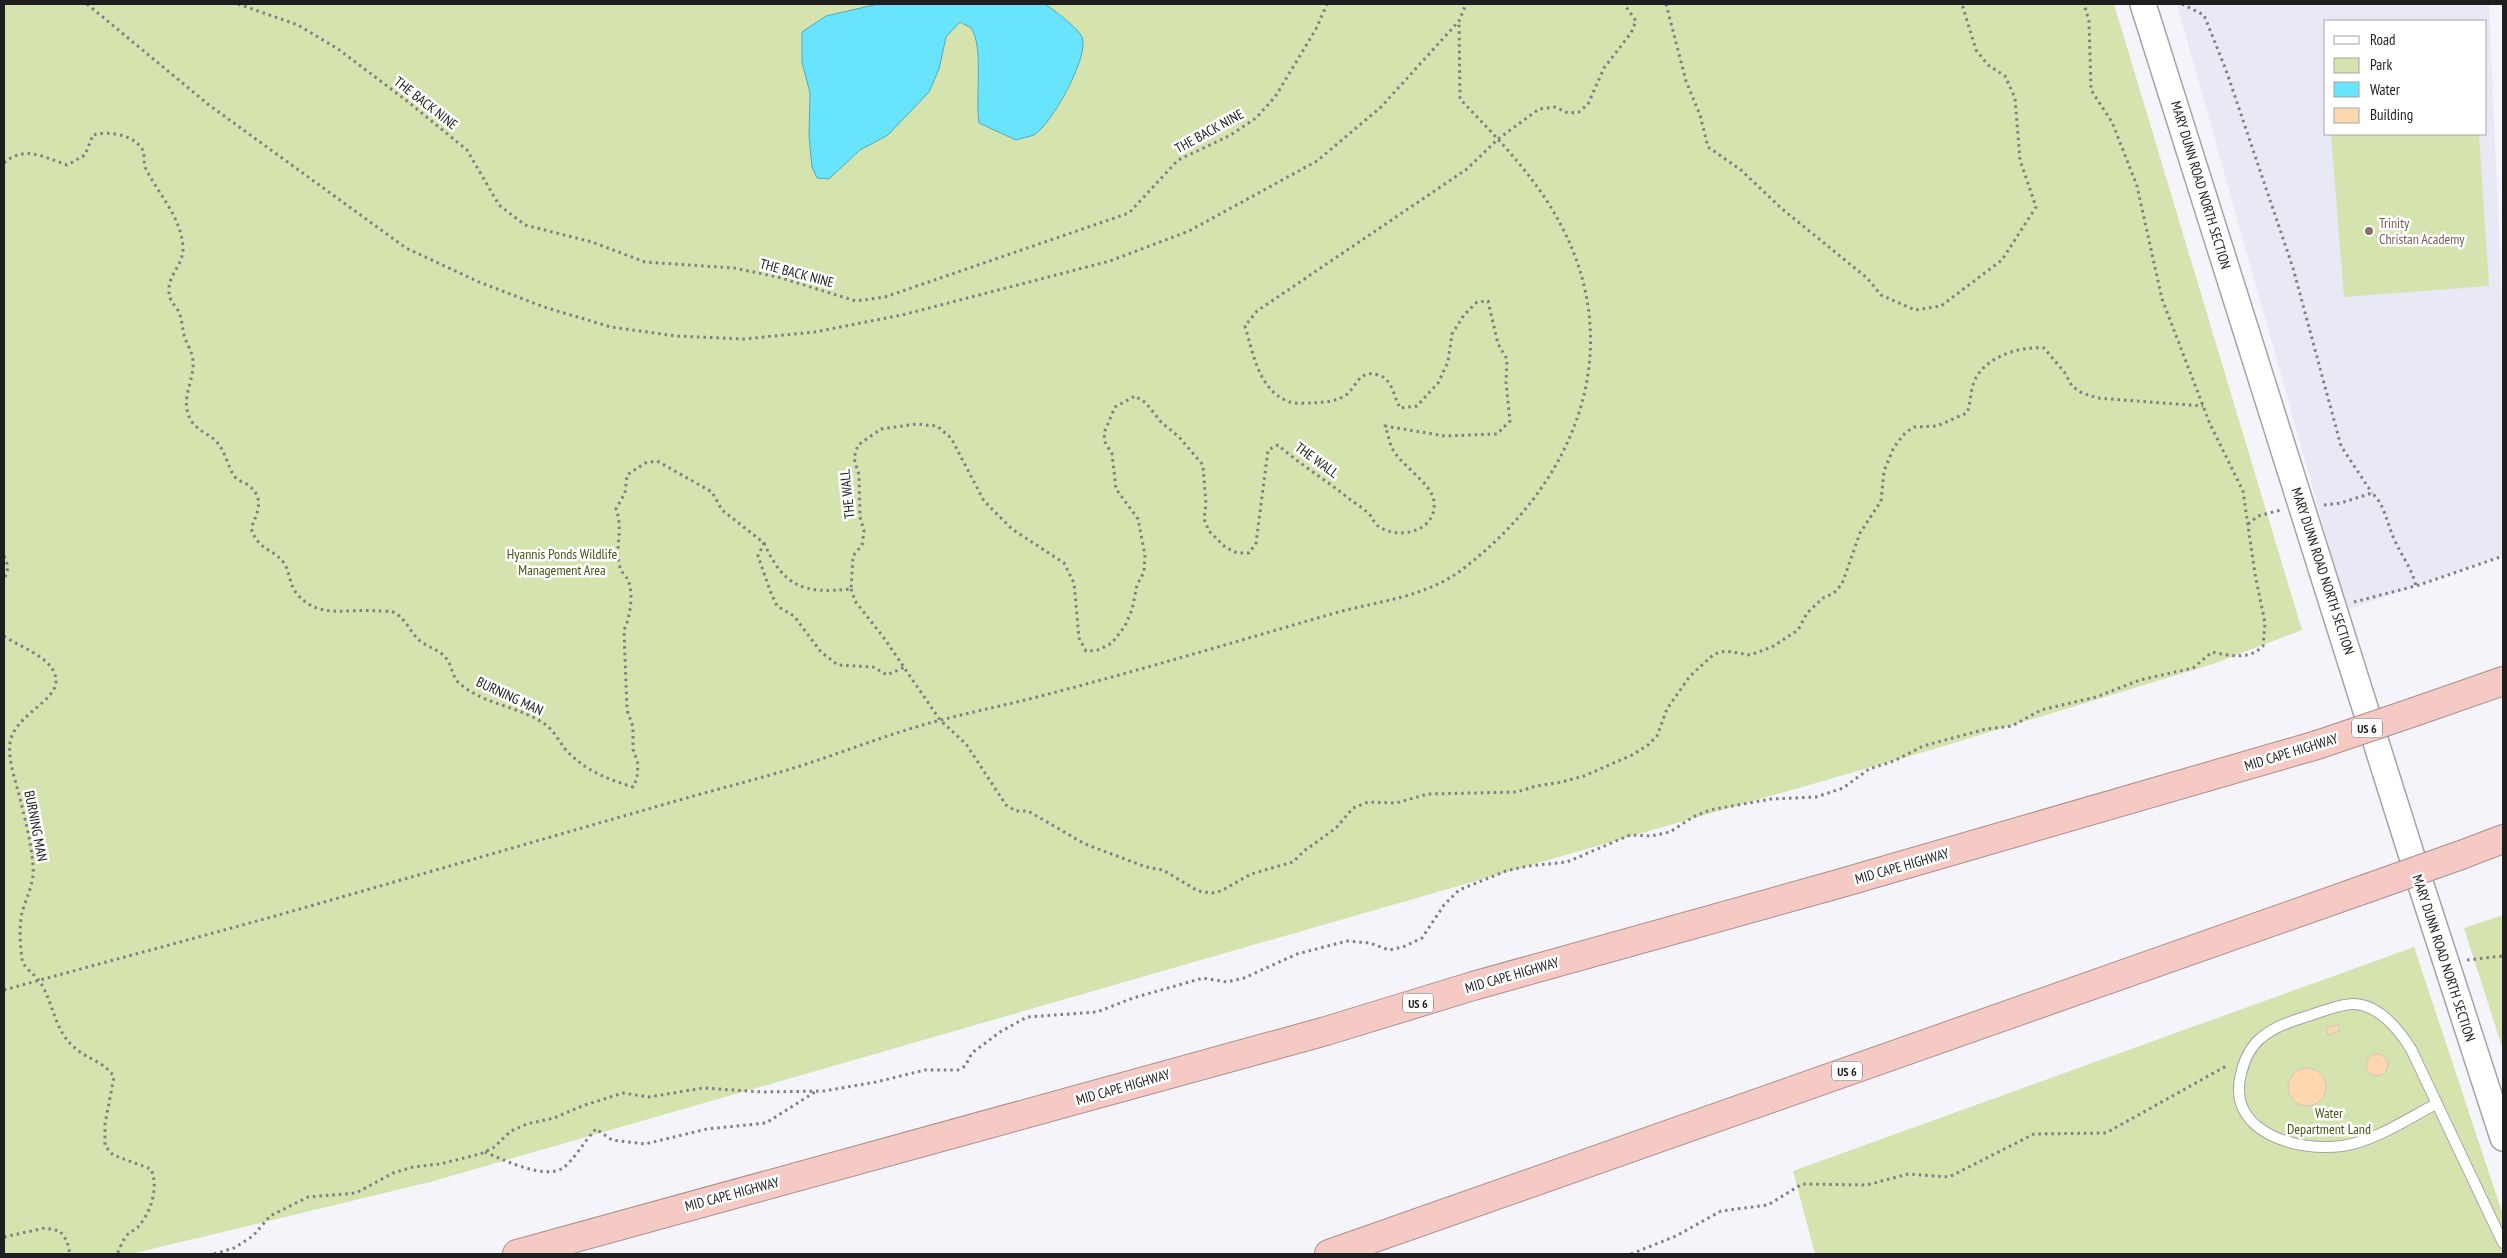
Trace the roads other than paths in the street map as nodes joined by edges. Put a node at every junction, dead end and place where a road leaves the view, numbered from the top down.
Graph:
1 (2144, 4) edge
2 (2503, 680) edge
3 (2503, 839) edge
4 (2436, 1104) junction
5 (2503, 1138) edge
6 (2503, 1243) edge
7 (517, 1254) edge
8 (1329, 1254) edge

1 - 5 street, MARY DUNN ROAD NORTH SECTION
2 - 7 highway, MID CAPE HIGHWAY / US 6, bridge
3 - 8 highway, US 6, bridge
4 - 4 lane
4 - 6 lane

